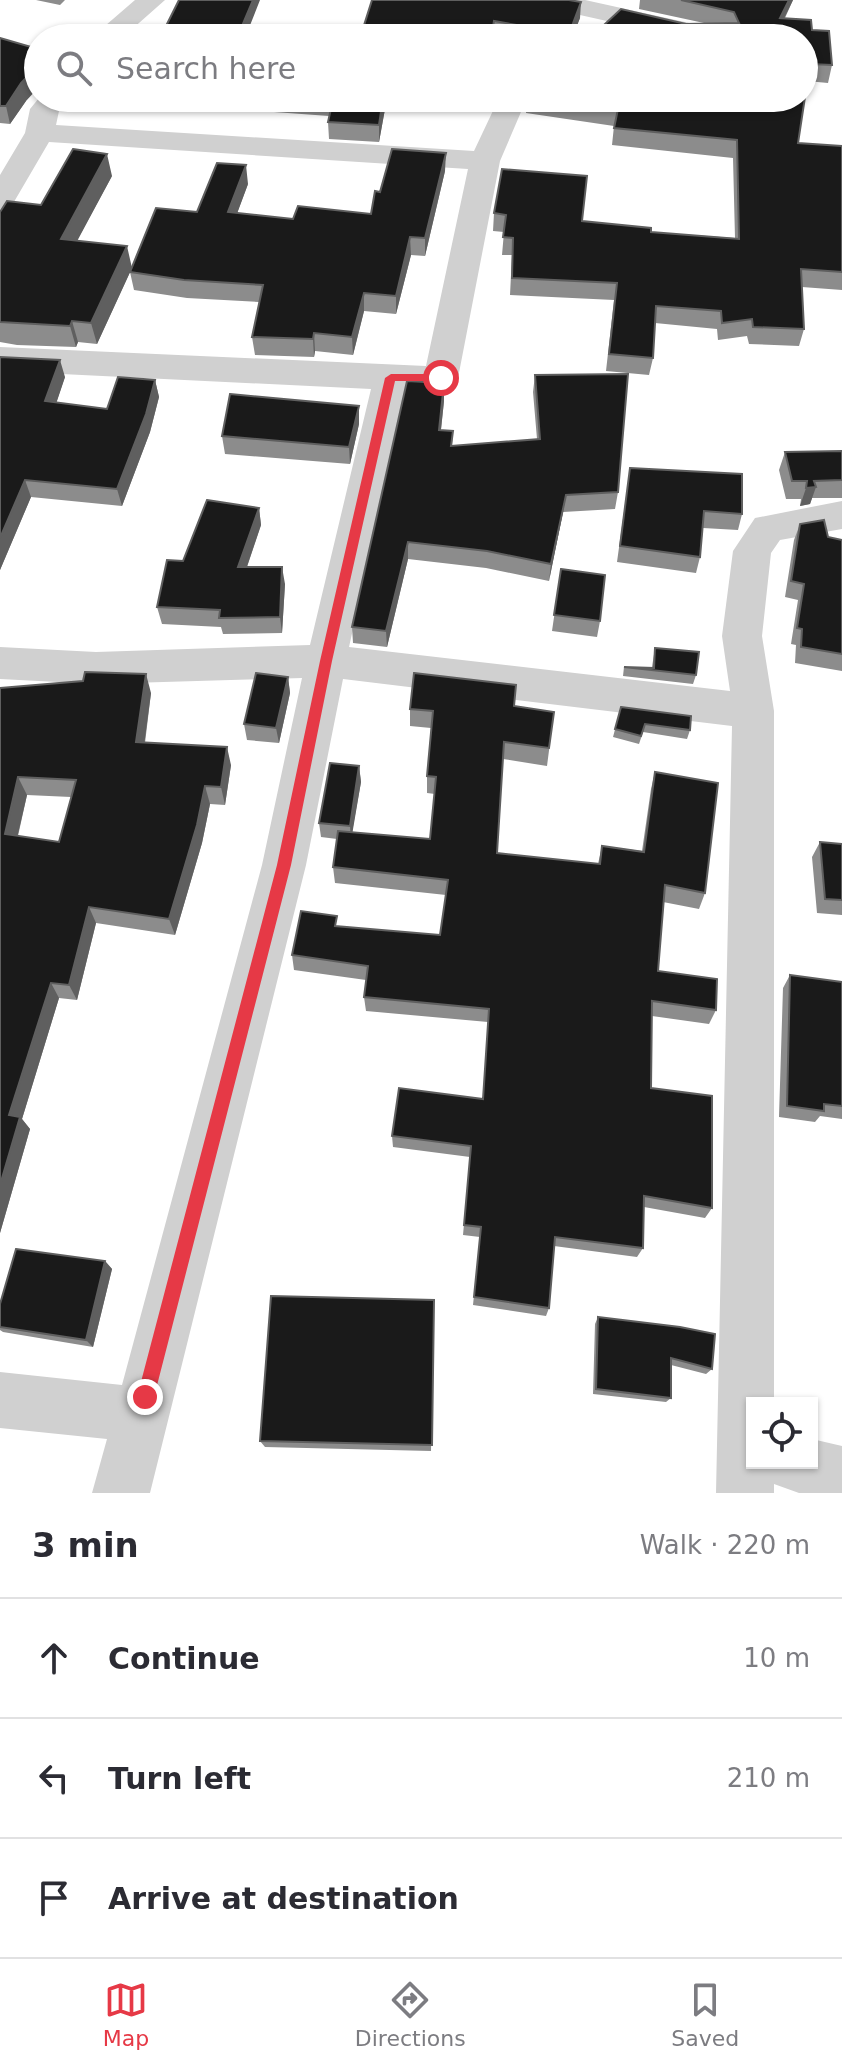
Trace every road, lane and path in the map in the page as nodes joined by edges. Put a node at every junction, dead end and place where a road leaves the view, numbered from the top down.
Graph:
1 (152, 0) edge
2 (518, 0) edge
3 (584, 11) edge
4 (122, 24) edge
5 (649, 24) edge
6 (44, 112) edge
7 (507, 112) edge
8 (40, 133) junction
9 (485, 161) junction
10 (0, 200) edge
11 (0, 359) edge
12 (391, 378) junction
13 (842, 515) edge
14 (326, 661) junction
15 (0, 663) edge
16 (753, 711) junction
17 (758, 1397) edge
18 (0, 1400) edge
19 (141, 1415) junction
20 (790, 1469) edge
21 (842, 1474) edge
22 (121, 1493) edge

1 - 4 street
2 - 3 street
3 - 5 street
6 - 8 street
7 - 9 street
8 - 9 street
8 - 10 street
9 - 12 street
11 - 12 street
12 - 14 street
13 - 16 street
14 - 15 street
14 - 16 street
14 - 19 street
16 - 17 street
18 - 19 street
19 - 22 street
20 - 21 street

